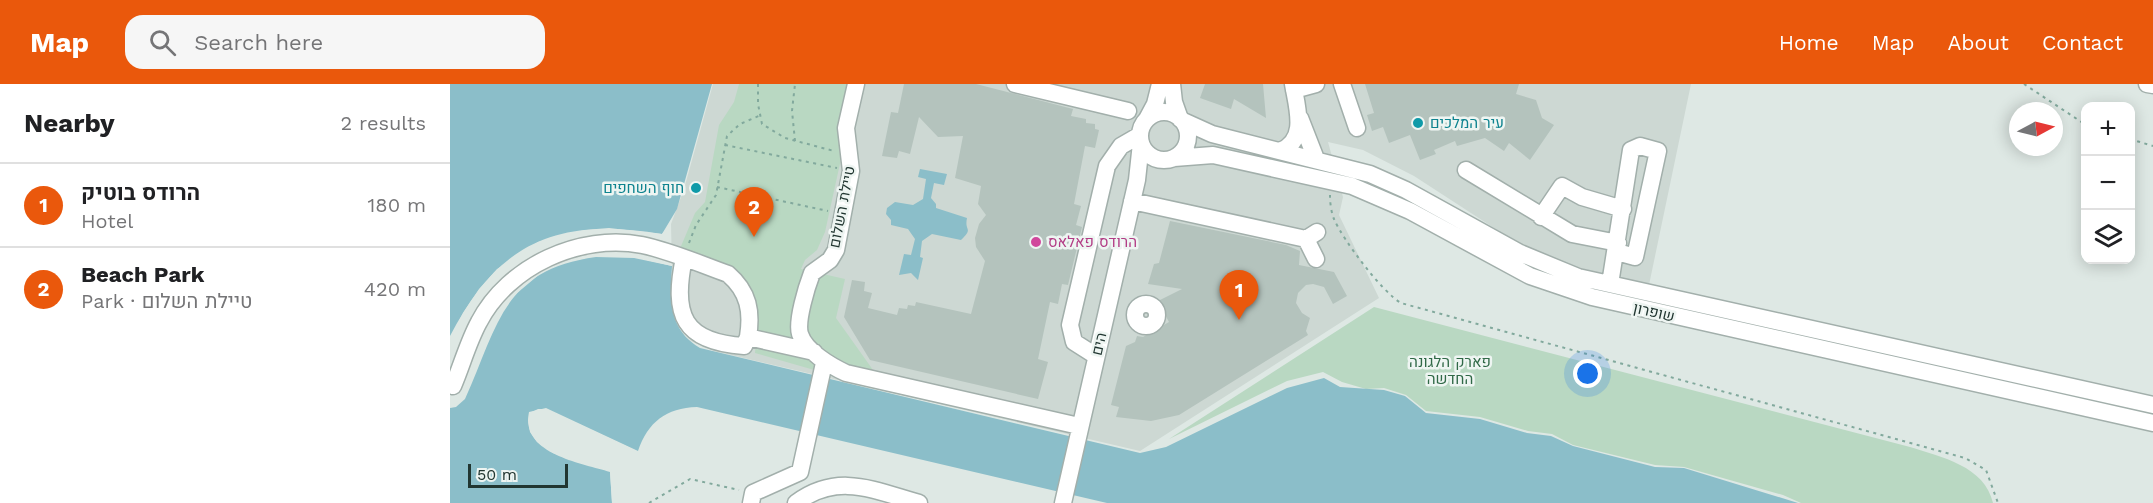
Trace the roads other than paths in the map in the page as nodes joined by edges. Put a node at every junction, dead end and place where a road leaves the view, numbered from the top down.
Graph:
1 (856, 84) edge
2 (1015, 84) edge
3 (1160, 84) edge
4 (1172, 84) edge
5 (1316, 84) edge
6 (1342, 84) edge
7 (2147, 84) edge
8 (2153, 85) edge
9 (1293, 87) edge
10 (1067, 90) edge
11 (1128, 111) dead end
12 (1298, 114) junction
13 (1147, 119) junction
14 (1180, 119) junction
15 (1357, 128) dead end
16 (1141, 139) junction
17 (1280, 151) junction
18 (1171, 159) junction
19 (1316, 159) junction
20 (1466, 170) dead end
21 (1134, 193) junction
22 (1623, 209) junction
23 (1541, 217) junction
24 (1617, 247) junction
25 (684, 258) junction
26 (1316, 259) dead end
27 (1610, 284) junction
28 (1107, 308) junction
29 (1136, 313) dead end
30 (748, 337) junction
31 (1096, 356) junction
32 (819, 357) junction
33 (453, 386) dead end
34 (2153, 405) edge
35 (2153, 423) edge
36 (1079, 429) junction
37 (752, 498) edge
38 (1063, 502) edge
39 (796, 503) edge
40 (919, 503) edge

1 - 32 street, טיילת השלום
2 - 10 street
3 - 13 street
4 - 14 street
5 - 9 street
6 - 15 street
7 - 8 street
9 - 12 street
10 - 11 street
12 - 17 street
12 - 19 street
13 - 14 street
13 - 16 street
14 - 17 street, שופרון
14 - 18 street
16 - 18 street
16 - 21 street, הים
16 - 31 street
17 - 19 street, שופרון
18 - 21 street
18 - 35 street, שופרון
19 - 27 street, שופרון
20 - 23 street
21 - 26 street
21 - 28 street, הים
22 - 23 street
22 - 24 street
22 - 24 street
23 - 24 street
24 - 27 street
25 - 30 street
25 - 30 street
25 - 33 street
27 - 34 street, שופרון
28 - 29 street
28 - 31 street, הים
30 - 32 street
31 - 36 street, הים
32 - 36 street
32 - 37 street
36 - 38 street, הים
39 - 40 street

